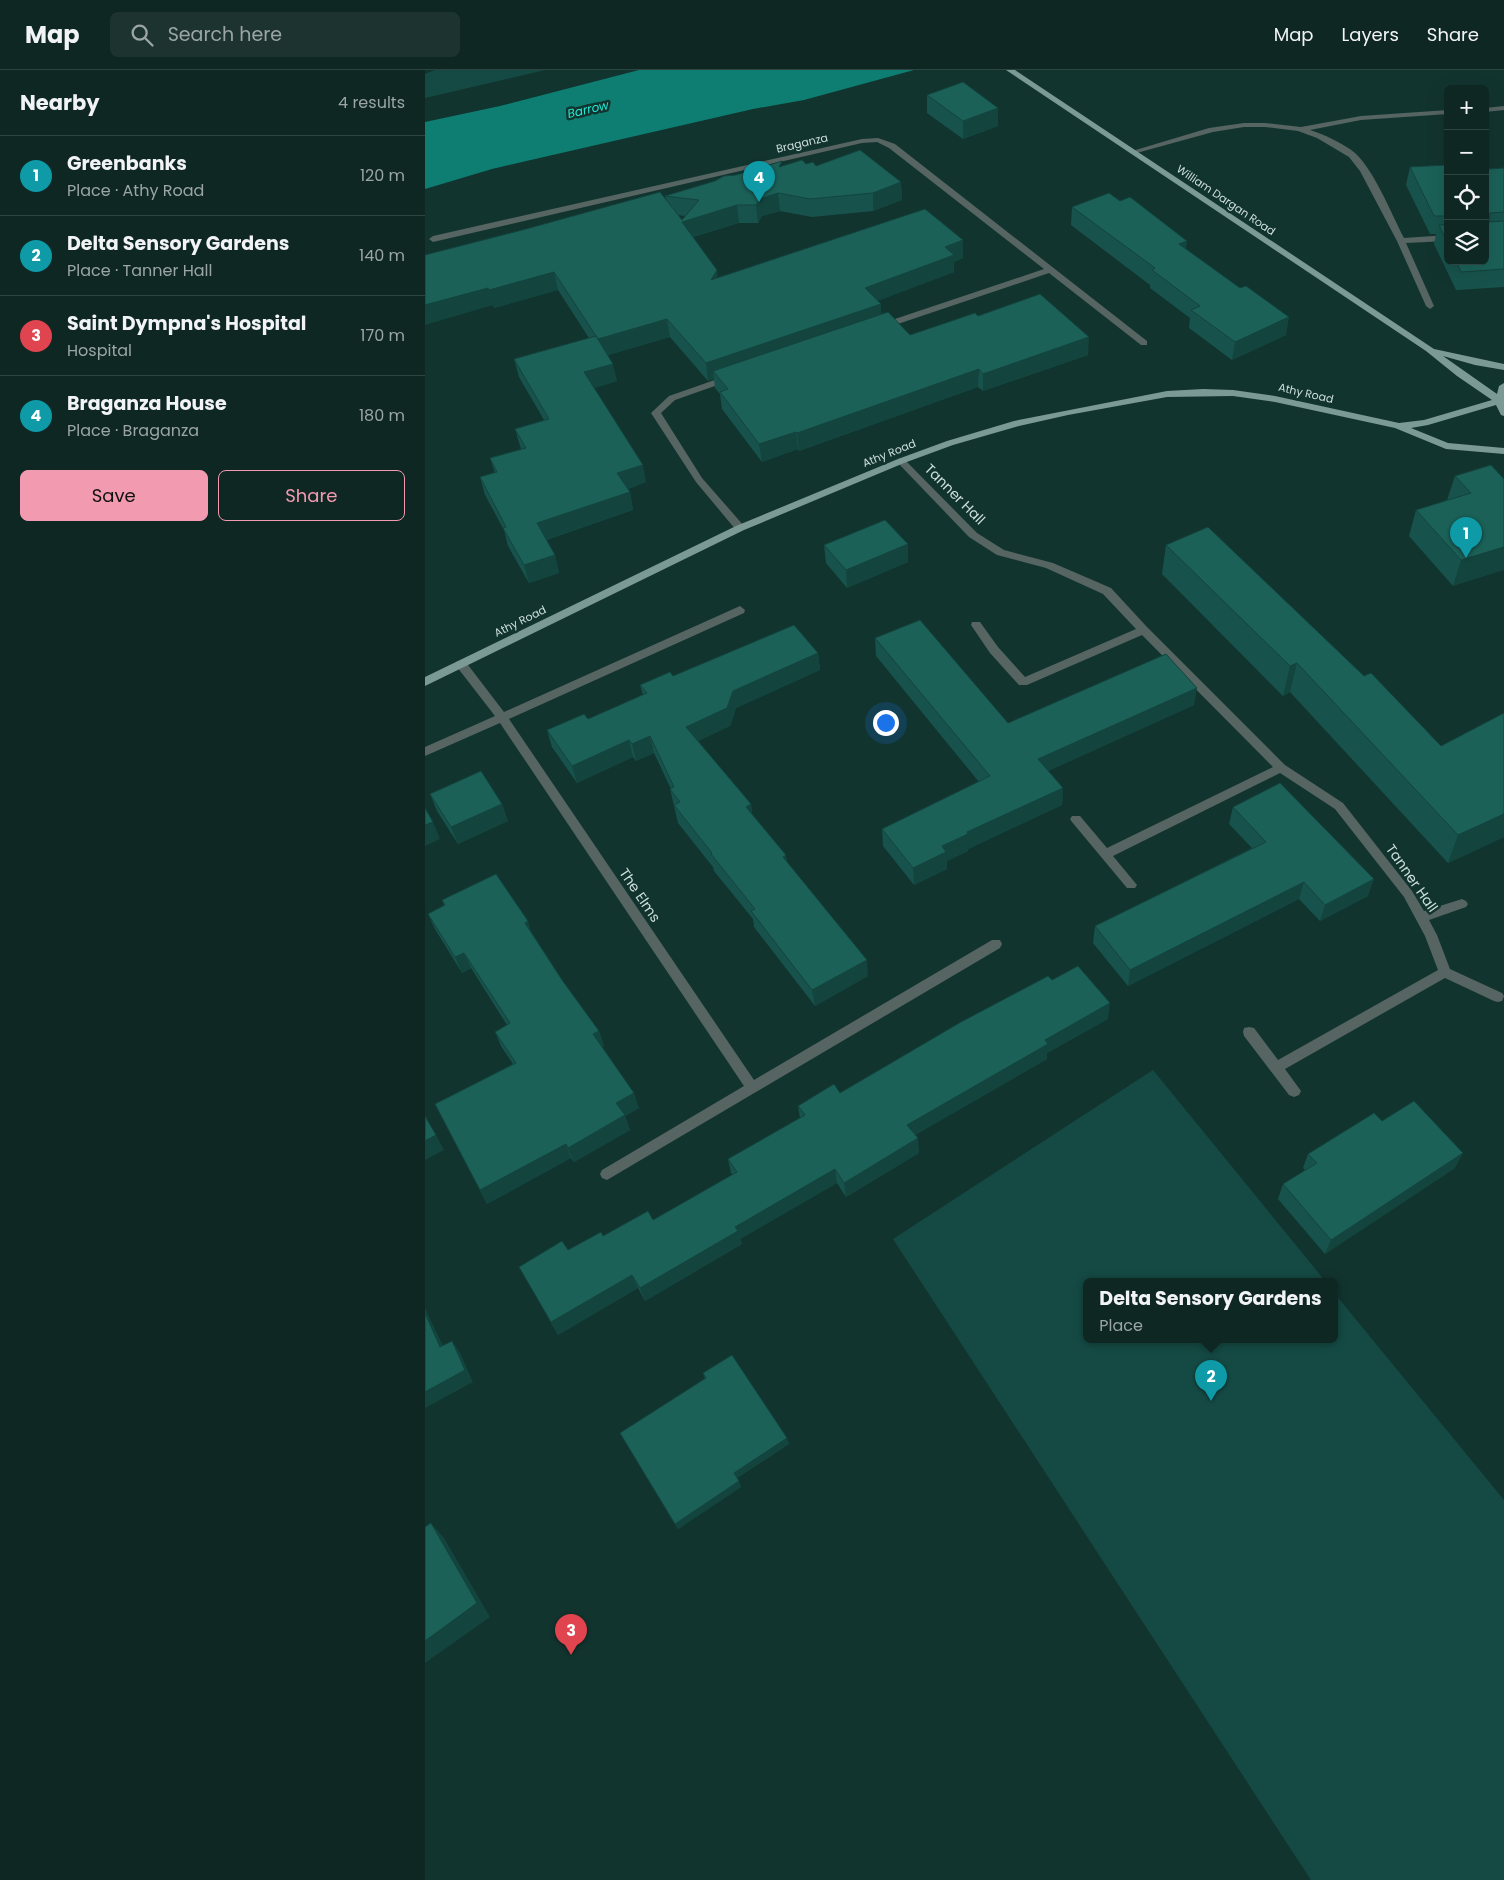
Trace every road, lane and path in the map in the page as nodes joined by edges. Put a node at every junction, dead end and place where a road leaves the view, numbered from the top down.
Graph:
1 (1010, 70) edge
2 (1504, 108) edge
3 (1489, 110) edge
4 (1444, 112) edge
5 (1299, 129) junction
6 (1133, 152) junction
7 (1444, 238) edge
8 (433, 239) dead end
9 (1401, 241) junction
10 (1050, 270) junction
11 (1430, 306) dead end
12 (873, 330) edge
13 (1144, 343) dead end
14 (1429, 349) junction
15 (1504, 367) edge
16 (742, 374) edge
17 (1504, 386) edge
18 (1499, 400) junction
19 (1504, 414) edge
20 (1398, 426) junction
21 (1504, 451) edge
22 (901, 461) junction
23 (740, 528) junction
24 (740, 610) dead end
25 (976, 625) dead end
26 (1143, 630) junction
27 (461, 664) junction
28 (425, 682) edge
29 (503, 718) junction
30 (425, 752) edge
31 (1281, 768) junction
32 (1076, 819) dead end
33 (1106, 854) junction
34 (1131, 885) dead end
35 (1462, 904) dead end
36 (1422, 916) junction
37 (996, 944) dead end
38 (1445, 972) junction
39 (1498, 997) dead end
40 (1249, 1032) dead end
41 (1277, 1067) junction
42 (752, 1088) junction
43 (1294, 1091) dead end
44 (607, 1174) dead end

1 - 6 main road, William Dargan Road
2 - 3 street
4 - 5 street
5 - 6 street
5 - 9 street
6 - 14 main road, William Dargan Road
7 - 9 street
8 - 10 street, Braganza
9 - 11 street
10 - 12 street
10 - 13 street, Braganza
14 - 15 main road, William Dargan Road
14 - 18 main road, William Dargan Road
16 - 23 street
17 - 18 main road
18 - 19 main road
18 - 20 main road, Athy Road
20 - 21 main road, Athy Road
20 - 22 main road, Athy Road
22 - 23 main road, Athy Road
22 - 26 street, Tanner Hall
23 - 27 main road, Athy Road
24 - 29 street
25 - 26 street
26 - 31 street, Tanner Hall
27 - 28 main road, Athy Road
27 - 29 street, The Elms
29 - 30 street
29 - 42 street, The Elms
31 - 33 street
31 - 36 street, Tanner Hall
32 - 33 street
33 - 34 street
35 - 36 street
36 - 38 street, Tanner Hall
37 - 42 street
38 - 39 street
38 - 41 street
40 - 41 street
41 - 43 street
42 - 44 street

